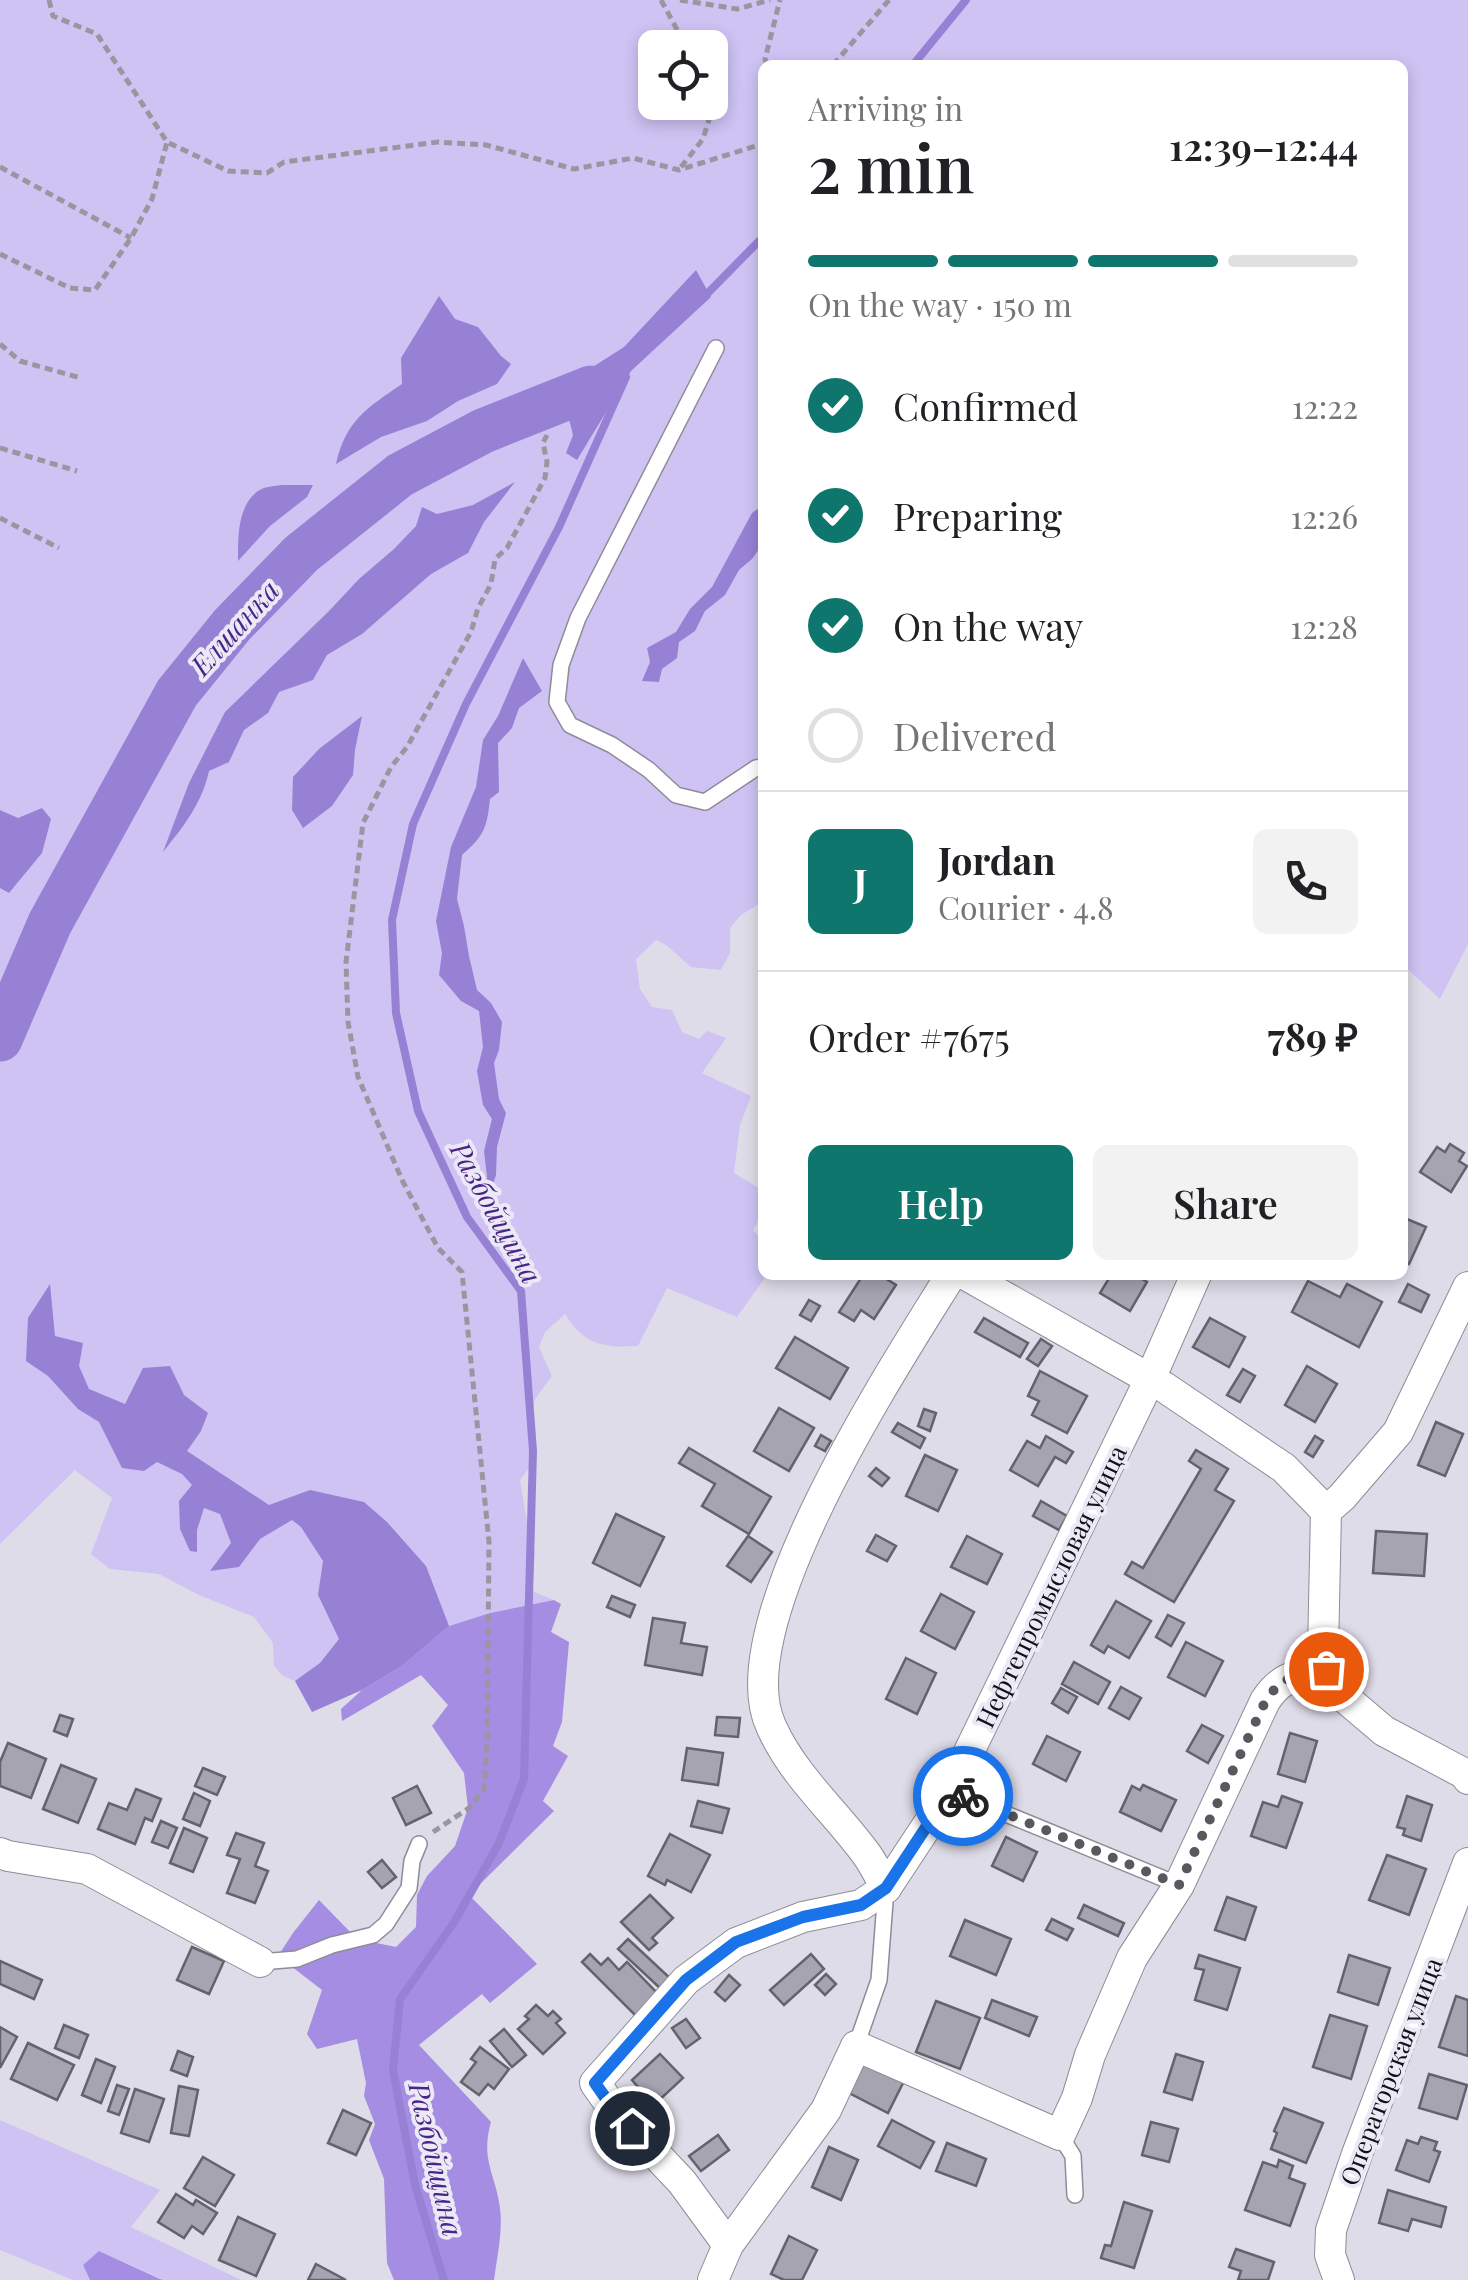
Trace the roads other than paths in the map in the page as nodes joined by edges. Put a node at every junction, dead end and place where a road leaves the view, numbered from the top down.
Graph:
1 (716, 348) dead end
2 (758, 768) edge
3 (948, 1280) edge
4 (975, 1280) edge
5 (1194, 1280) edge
6 (1468, 1287) edge
7 (1150, 1380) junction
8 (1326, 1512) junction
9 (1326, 1669) junction
10 (1468, 1779) edge
11 (950, 1791) junction
12 (419, 1844) road end
13 (3, 1860) edge
14 (1468, 1863) edge
15 (1179, 1885) junction
16 (886, 1888) junction
17 (260, 1962) joint
18 (856, 2046) junction
19 (1060, 2135) junction
20 (1074, 2196) dead end
21 (728, 2245) junction
22 (713, 2280) edge
23 (1338, 2280) edge

1 - 2 lane
3 - 16 street
4 - 7 street
5 - 7 street, Нефтепромысловая улица
6 - 8 street
7 - 8 street
7 - 11 street, Нефтепромысловая улица
8 - 9 street
9 - 10 street
9 - 15 street
11 - 15 lane
11 - 16 street, Нефтепромысловая улица
12 - 17 lane
13 - 17 street
14 - 23 street, Операторская улица
15 - 19 street
16 - 18 lane
16 - 21 street
18 - 19 street
18 - 21 street
19 - 20 lane
21 - 22 street

